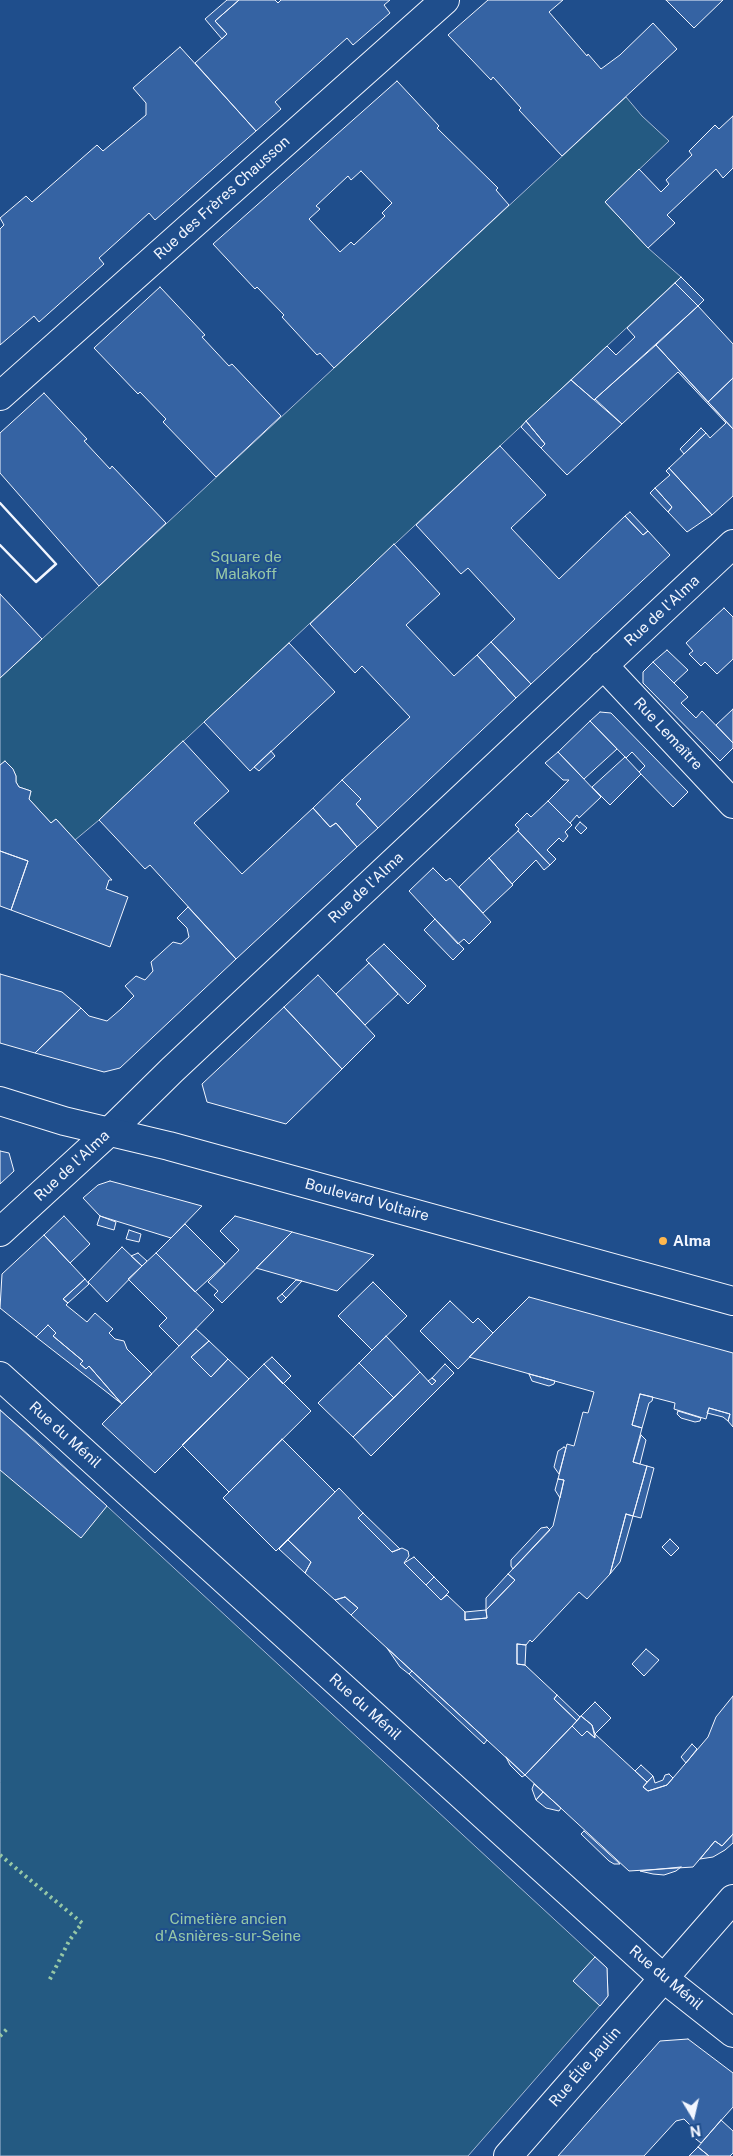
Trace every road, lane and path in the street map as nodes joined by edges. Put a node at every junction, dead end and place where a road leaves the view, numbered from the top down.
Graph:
1 (445, 0) edge
2 (0, 396) edge
3 (733, 544) edge
4 (603, 666) junction
5 (733, 804) edge
6 (0, 1101) edge
7 (109, 1132) junction
8 (0, 1232) edge
9 (733, 1301) edge
10 (0, 1376) edge
11 (733, 1899) edge
12 (662, 1977) junction
13 (733, 2034) edge
14 (508, 2156) edge

1 - 2 street, Rue des Frères Chausson
3 - 4 street, Rue de l'Alma
4 - 5 street, Rue Lemaître
4 - 7 street, Rue de l'Alma
6 - 7 street, Boulevard Voltaire
7 - 8 street, Rue de l'Alma
7 - 9 street, Boulevard Voltaire
10 - 12 street, Rue du Ménil
11 - 12 street, Rue Élie Jaulin
12 - 13 street, Rue du Ménil
12 - 14 street, Rue Élie Jaulin

